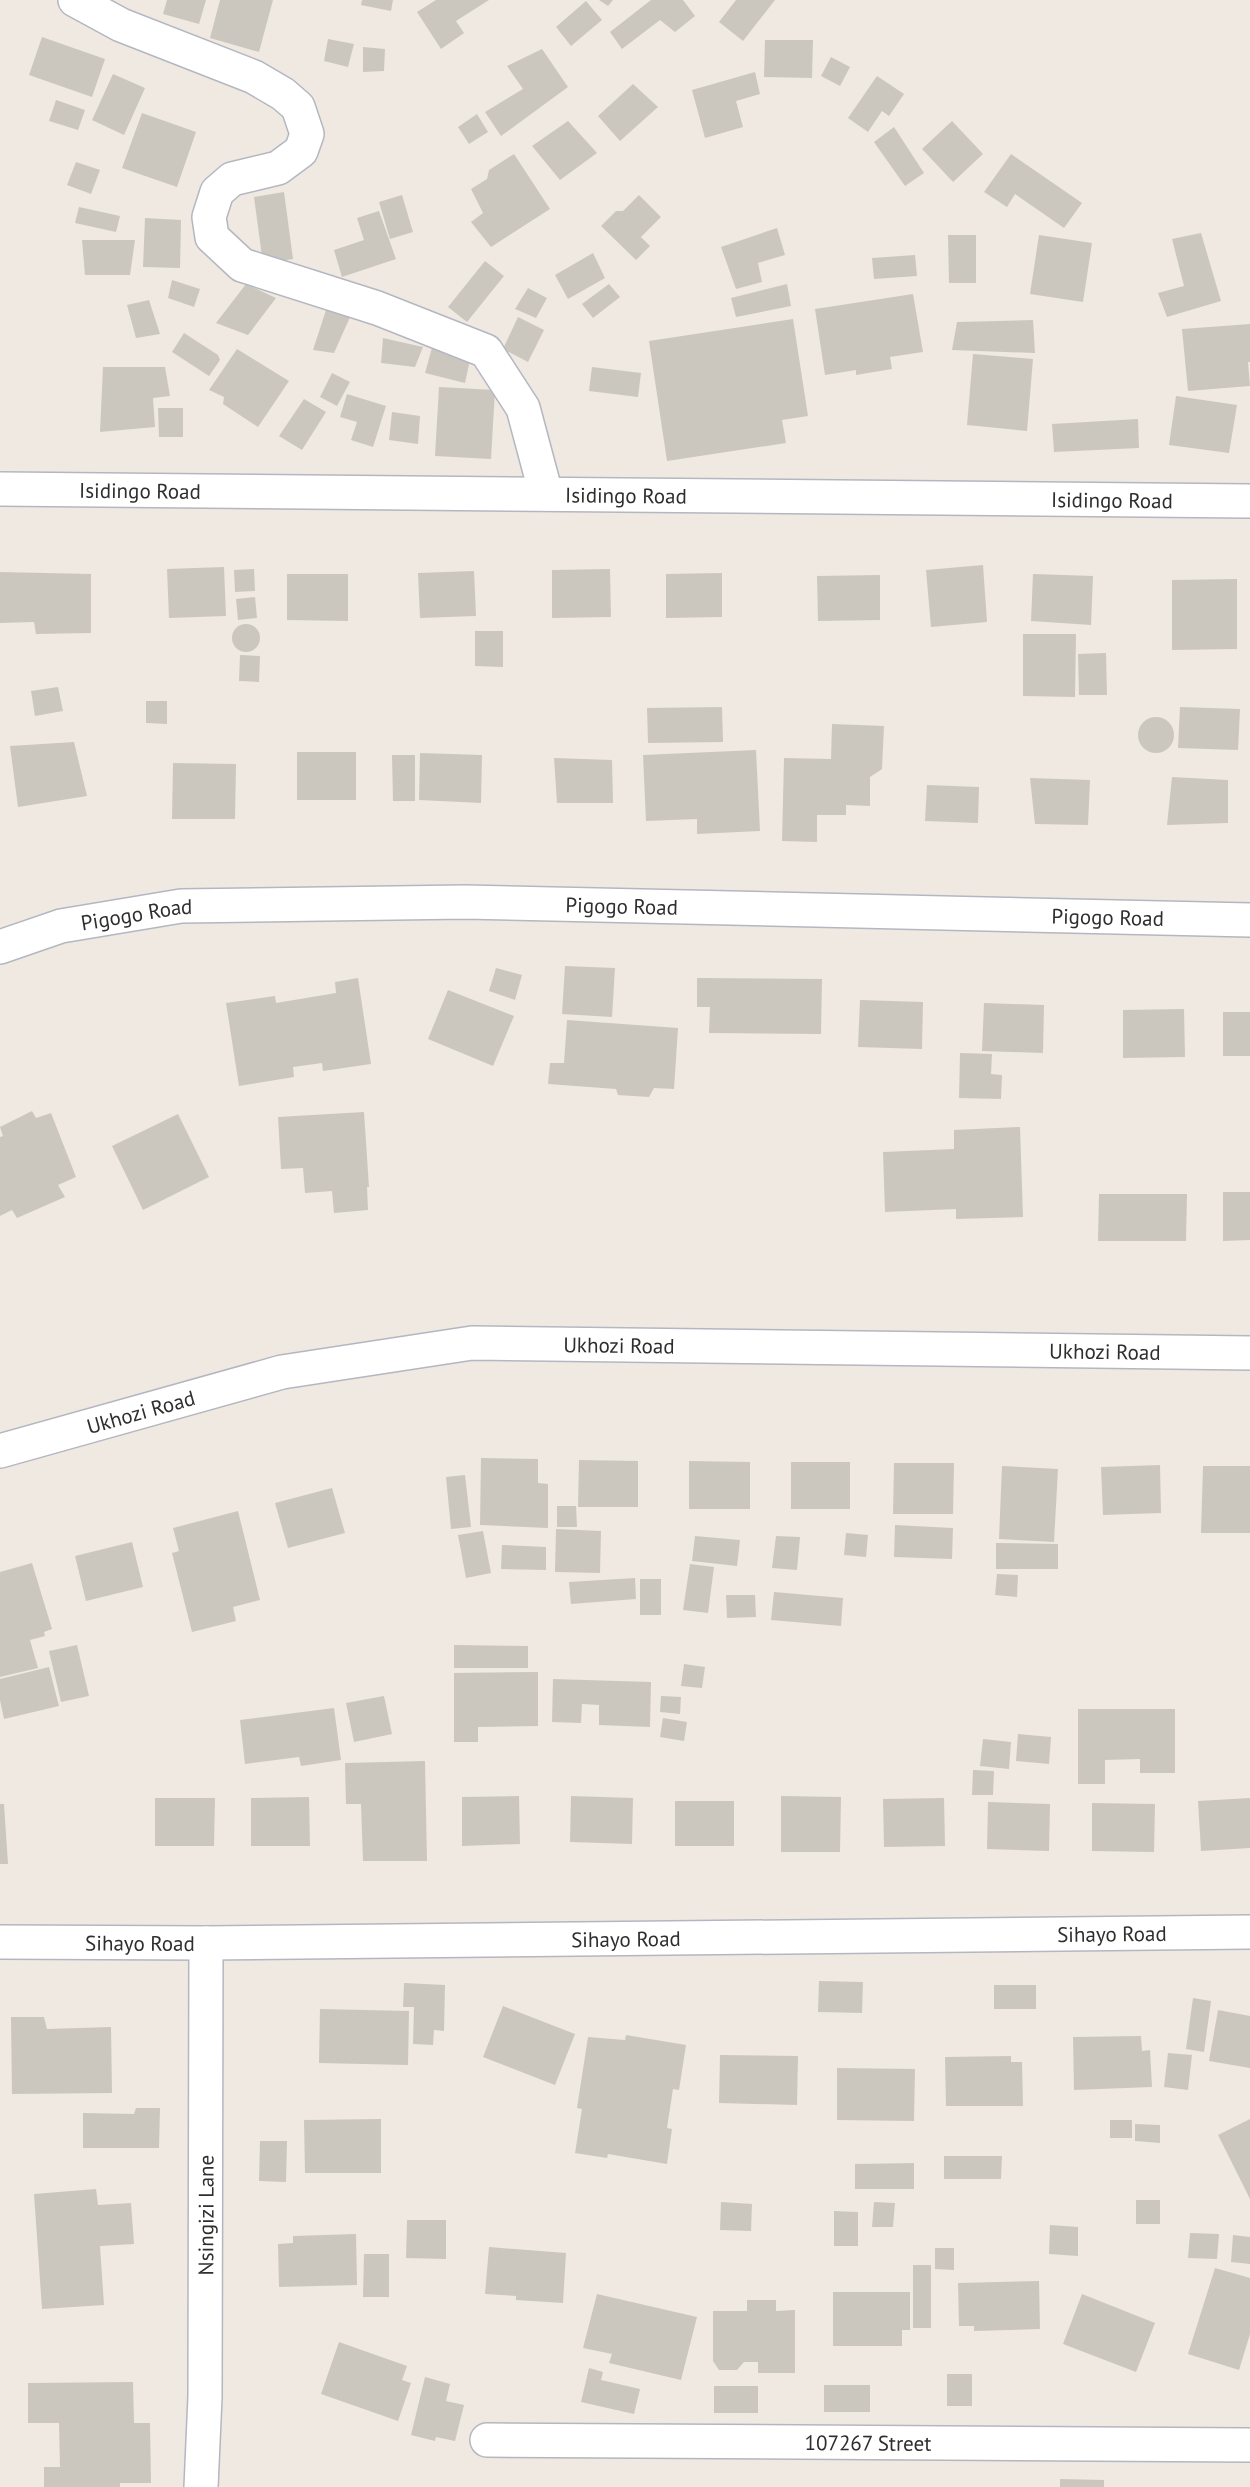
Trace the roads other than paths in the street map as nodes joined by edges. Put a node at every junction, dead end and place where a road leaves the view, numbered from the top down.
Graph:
1 (75, 0) edge
2 (0, 489) edge
3 (546, 494) junction
4 (1250, 501) edge
5 (1250, 920) edge
6 (0, 946) edge
7 (1250, 1353) edge
8 (0, 1451) edge
9 (1250, 1932) edge
10 (0, 1942) edge
11 (206, 1943) junction
12 (487, 2440) dead end
13 (1250, 2445) edge
14 (201, 2487) edge

1 - 3 street
2 - 3 street, Isidingo Road
3 - 4 street, Isidingo Road
5 - 6 street, Pigogo Road
7 - 8 street, Ukhozi Road
9 - 11 street, Sihayo Road
10 - 11 street, Sihayo Road
11 - 14 street, Nsingizi Lane
12 - 13 street, 107267 Street

